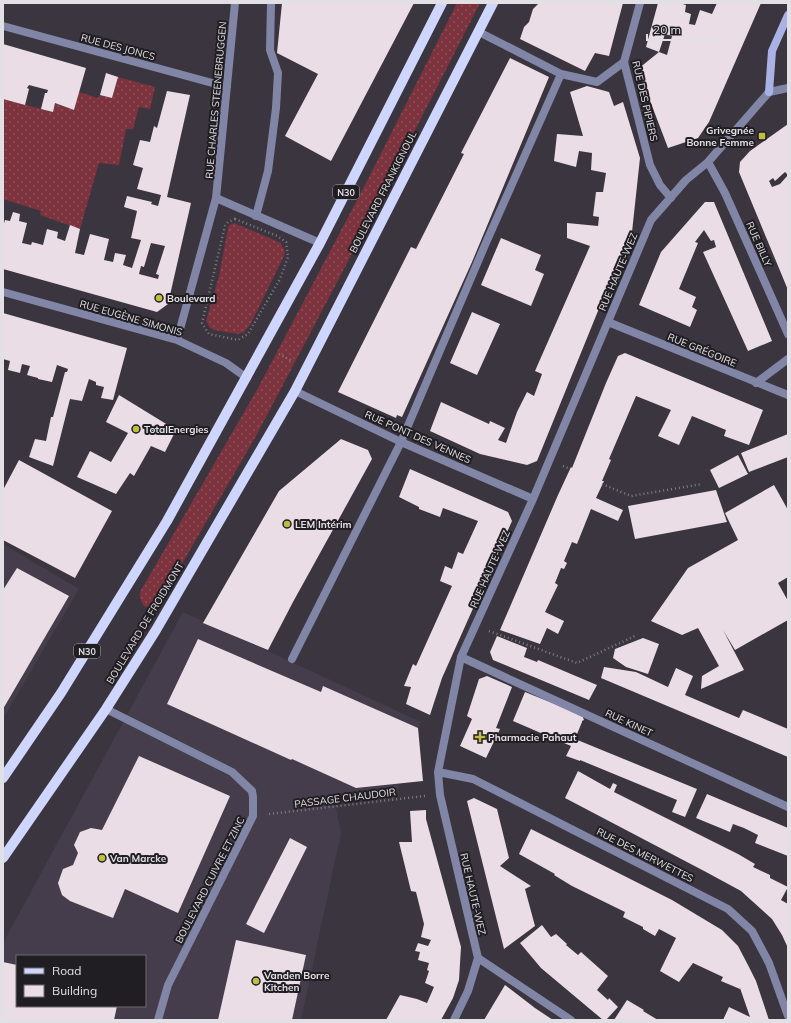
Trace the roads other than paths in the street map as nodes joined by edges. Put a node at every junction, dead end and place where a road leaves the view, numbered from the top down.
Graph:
1 (234, 3) edge
2 (271, 3) edge
3 (442, 3) edge
4 (493, 3) edge
5 (640, 3) edge
6 (788, 16) edge
7 (3, 26) edge
8 (479, 32) junction
9 (624, 62) junction
10 (561, 74) junction
11 (227, 87) junction
12 (788, 88) edge
13 (769, 92) junction
14 (708, 162) junction
15 (216, 198) junction
16 (671, 198) junction
17 (256, 216) junction
18 (320, 244) junction
19 (3, 292) edge
20 (608, 322) junction
21 (788, 334) edge
22 (177, 340) junction
23 (788, 359) edge
24 (247, 378) junction
25 (756, 383) junction
26 (295, 391) junction
27 (788, 395) edge
28 (401, 442) junction
29 (533, 499) junction
30 (461, 657) junction
31 (292, 659) dead end
32 (106, 709) junction
33 (438, 772) junction
34 (3, 778) edge
35 (788, 807) edge
36 (3, 858) edge
37 (478, 958) junction
38 (788, 1016) edge
39 (158, 1020) edge
40 (454, 1020) edge
41 (571, 1020) edge

1 - 11 street, RUE CHARLES STEENEBRUGGEN
2 - 17 street
3 - 18 main road, N30
4 - 8 main road, BOULEVARD FRANKIGNOUL
5 - 9 street, RUE DES PIPIERS
6 - 13 street
7 - 11 street, RUE DES JONCS
8 - 10 street
8 - 26 main road, BOULEVARD FRANKIGNOUL
9 - 10 street
9 - 16 street, RUE DES PIPIERS
10 - 28 street
11 - 15 street, RUE CHARLES STEENEBRUGGEN
12 - 13 street
13 - 14 street, RUE HAUTE-WEZ
14 - 16 street, RUE HAUTE-WEZ
14 - 21 street, RUE BILLY
15 - 17 street
15 - 22 street, RUE CHARLES STEENEBRUGGEN
16 - 20 street, RUE HAUTE-WEZ
17 - 18 street
18 - 24 main road, N30
19 - 22 street, RUE EUGÈNE SIMONIS
20 - 25 street, RUE GRÉGOIRE
20 - 29 street, RUE HAUTE-WEZ
22 - 24 street, RUE EUGÈNE SIMONIS
23 - 25 street
24 - 34 main road, N30
25 - 27 street, RUE GRÉGOIRE
26 - 28 street, RUE PONT DES VENNES
26 - 32 main road, BOULEVARD DE FROIDMONT
28 - 29 street, RUE PONT DES VENNES
28 - 31 street
29 - 30 street, RUE HAUTE-WEZ
30 - 33 street, RUE HAUTE-WEZ
30 - 35 street, RUE KINET
32 - 36 main road, BOULEVARD DE FROIDMONT
32 - 39 street, BOULEVARD CUIVRE ET ZINC
33 - 37 street, RUE HAUTE-WEZ
33 - 38 street, RUE DES MERWETTES
37 - 40 street, RUE HAUTE-WEZ
37 - 41 street

